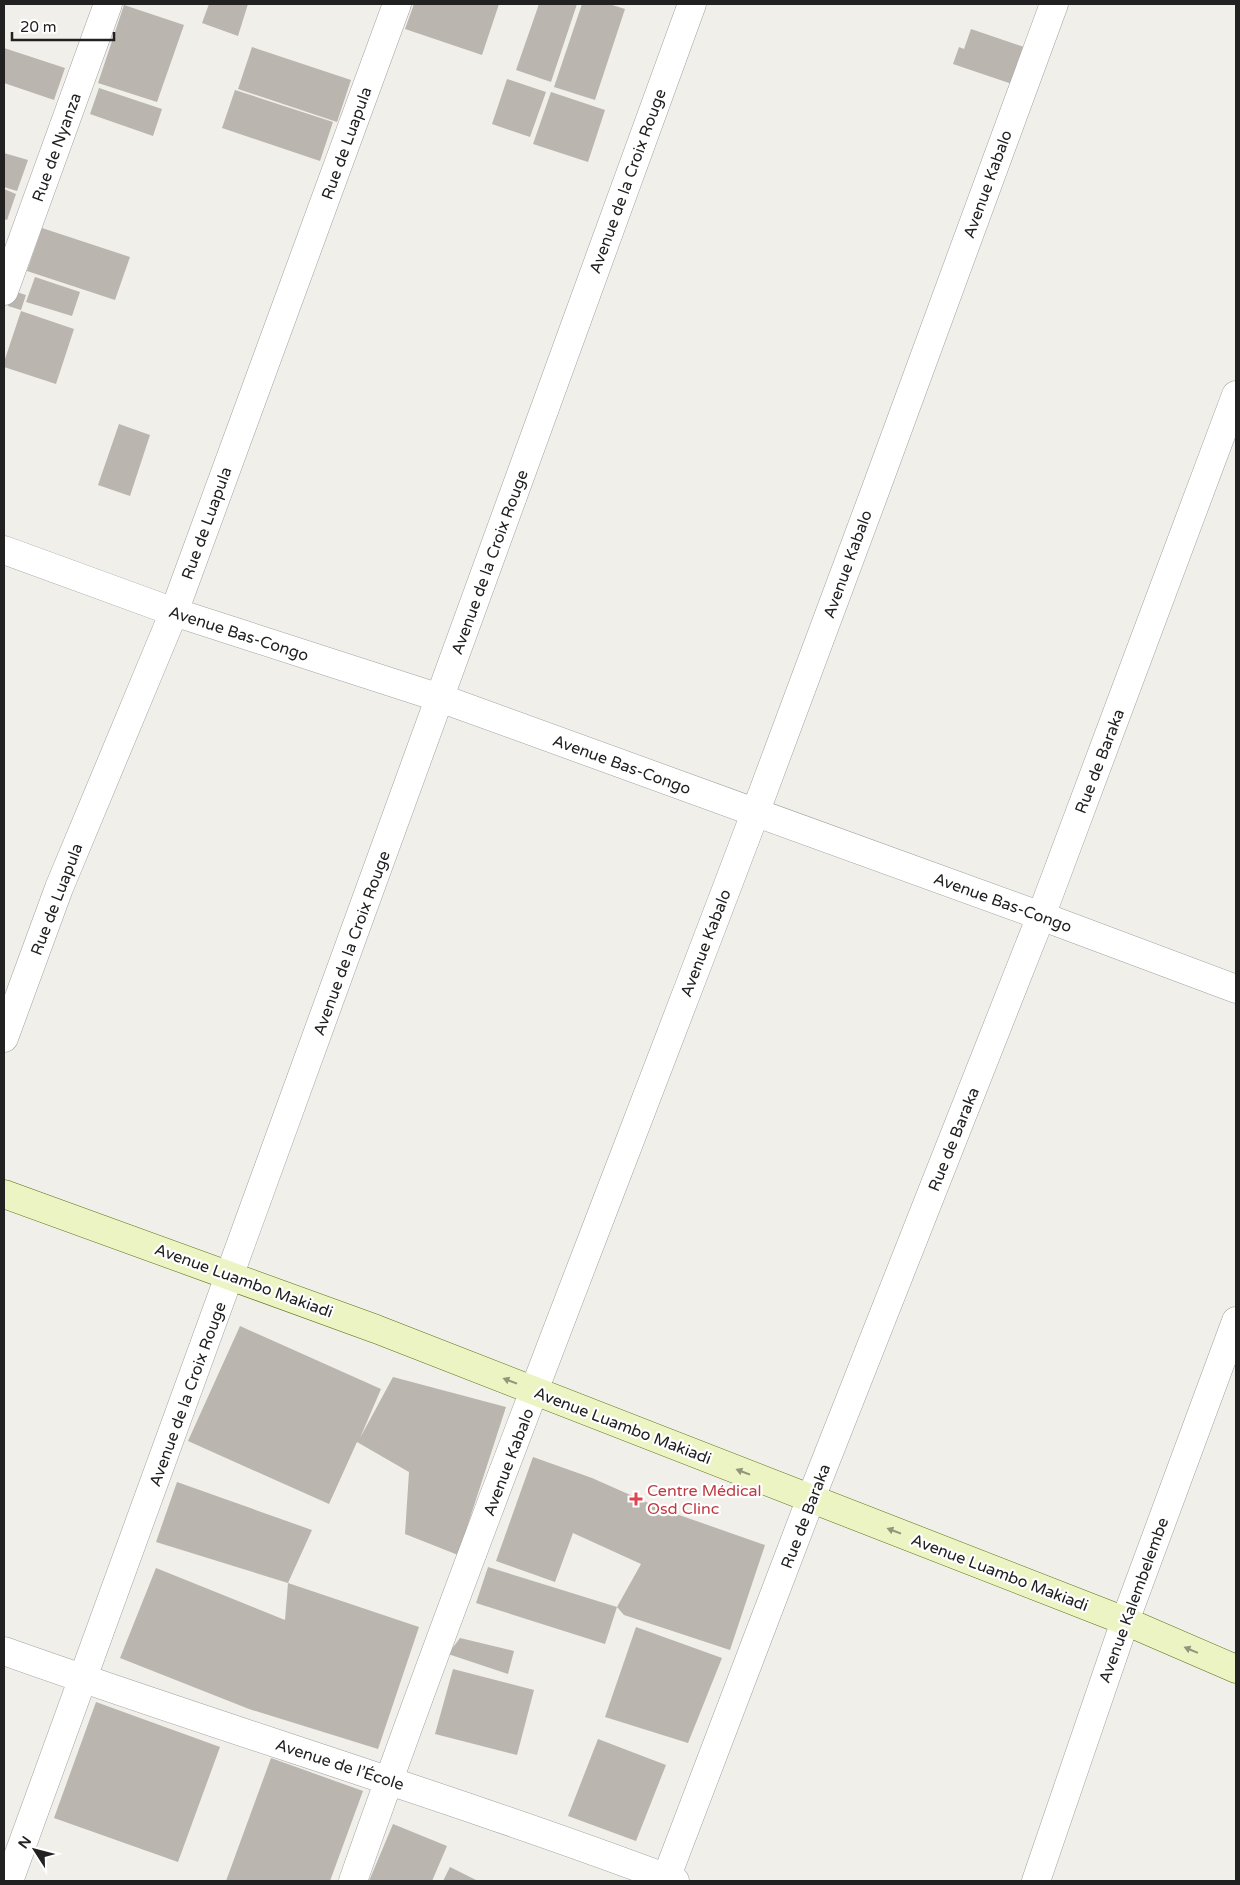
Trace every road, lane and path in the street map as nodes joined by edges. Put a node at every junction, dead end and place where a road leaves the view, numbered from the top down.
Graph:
1 (108, 4) edge
2 (397, 4) edge
3 (692, 4) edge
4 (1054, 4) edge
5 (4, 291) edge
6 (1236, 395) edge
7 (4, 550) edge
8 (174, 612) junction
9 (440, 698) junction
10 (755, 812) junction
11 (1041, 916) junction
12 (1236, 989) edge
13 (4, 1038) edge
14 (4, 1194) edge
15 (231, 1275) junction
16 (1236, 1321) edge
17 (535, 1391) junction
18 (811, 1498) junction
19 (1124, 1621) junction
20 (4, 1651) edge
21 (1236, 1669) edge
22 (82, 1679) junction
23 (389, 1780) junction
24 (669, 1880) edge
25 (9, 1881) edge
26 (353, 1881) edge
27 (1036, 1881) edge

1 - 5 street, Rue de Nyanza
2 - 8 street, Rue de Luapula
3 - 9 street, Avenue de la Croix Rouge
4 - 10 street, Avenue Kabalo
6 - 11 street, Rue de Baraka
7 - 8 street, Avenue Bas-Congo
8 - 9 street, Avenue Bas-Congo
8 - 13 street, Rue de Luapula
9 - 10 street, Avenue Bas-Congo
9 - 15 street, Avenue de la Croix Rouge
10 - 11 street, Avenue Bas-Congo
10 - 17 street, Avenue Kabalo
11 - 12 street, Avenue Bas-Congo
11 - 18 street, Rue de Baraka
14 - 15 main road, Avenue Luambo Makiadi
17 -> 15 main road, Avenue Luambo Makiadi
15 - 22 street, Avenue de la Croix Rouge
16 - 19 street, Avenue Kalembelembe
18 -> 17 main road, Avenue Luambo Makiadi
17 - 23 street, Avenue Kabalo
19 -> 18 main road, Avenue Luambo Makiadi
18 - 24 street, Rue de Baraka
21 -> 19 main road, Avenue Luambo Makiadi
19 - 27 street, Avenue Kalembelembe
20 - 22 street, Avenue de l’École
22 - 23 street, Avenue de l’École
22 - 25 street, Avenue de la Croix Rouge
23 - 24 street, Avenue de l’École
23 - 26 street, Avenue Kabalo

